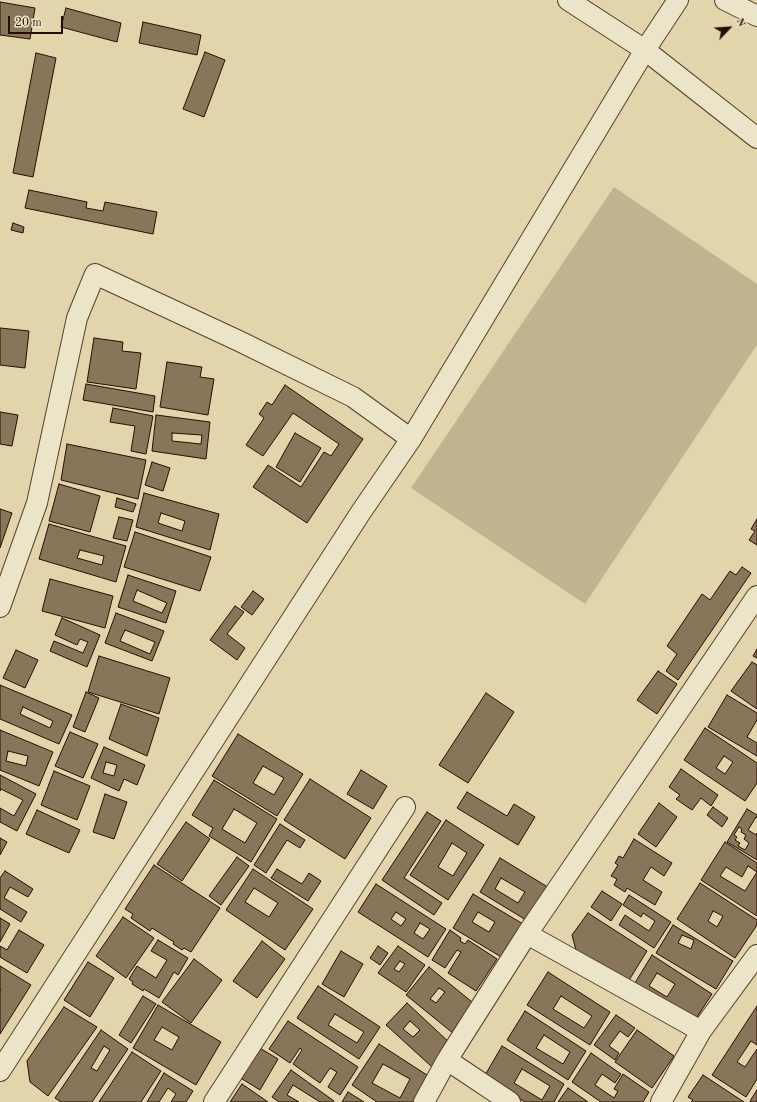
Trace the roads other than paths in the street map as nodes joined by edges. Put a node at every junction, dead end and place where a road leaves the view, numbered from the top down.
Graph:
1 (568, 0) edge
2 (678, 0) edge
3 (725, 0) edge
4 (757, 16) edge
5 (645, 50) junction
6 (757, 138) edge
7 (411, 439) junction
8 (757, 596) edge
9 (0, 607) edge
10 (405, 807) dead end
11 (528, 934) junction
12 (756, 960) edge
13 (701, 1031) junction
14 (448, 1060) junction
15 (0, 1071) edge
16 (214, 1102) edge
17 (424, 1102) edge
18 (510, 1102) edge
19 (661, 1102) edge

1 - 5 street
2 - 5 street
3 - 4 street
5 - 6 street
5 - 7 street
7 - 9 street
7 - 15 street
8 - 11 street
10 - 16 street
11 - 13 street
11 - 14 street
12 - 13 street
13 - 19 street
14 - 17 street
14 - 18 street

